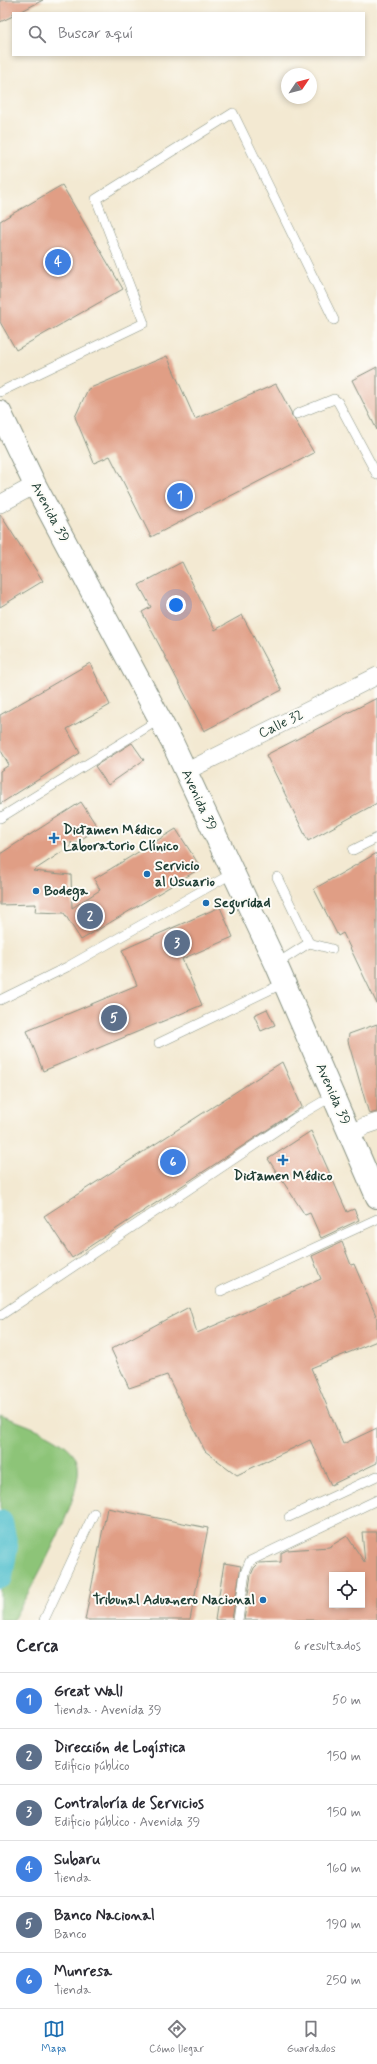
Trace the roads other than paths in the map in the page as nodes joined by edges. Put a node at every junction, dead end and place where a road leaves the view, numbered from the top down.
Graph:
1 (334, 320) dead end
2 (0, 392) edge
3 (0, 412) edge
4 (297, 414) dead end
5 (377, 475) edge
6 (35, 485) junction
7 (0, 504) edge
8 (377, 676) edge
9 (160, 719) junction
10 (185, 772) junction
11 (0, 818) edge
12 (377, 838) edge
13 (353, 850) dead end
14 (233, 873) junction
15 (277, 877) dead end
16 (309, 943) junction
17 (332, 949) dead end
18 (280, 973) junction
19 (0, 1000) edge
20 (159, 1043) dead end
21 (334, 1095) junction
22 (377, 1122) edge
23 (351, 1134) junction
24 (377, 1197) edge
25 (377, 1219) edge
26 (220, 1291) dead end
27 (1, 1315) dead end
28 (377, 1476) edge
29 (377, 1500) edge
30 (94, 1513) dead end
31 (289, 1517) dead end
32 (44, 1620) edge
33 (238, 1620) edge

1 - 2 lane
3 - 6 main road, Avenida 39
4 - 5 lane
6 - 7 street
6 - 9 main road, Avenida 39
8 - 10 street, Calle 32
9 - 10 main road, Avenida 39
9 - 11 lane
10 - 14 main road, Avenida 39
12 - 13 lane
14 - 18 main road, Avenida 39
14 - 19 lane
15 - 16 lane
16 - 17 lane
16 - 18 lane
18 - 20 lane
18 - 21 main road, Avenida 39
21 - 23 main road, Avenida 39
21 - 27 lane
22 - 23 street
23 - 24 main road, Avenida 39
25 - 26 lane
28 - 31 lane
29 - 33 lane
30 - 32 lane

